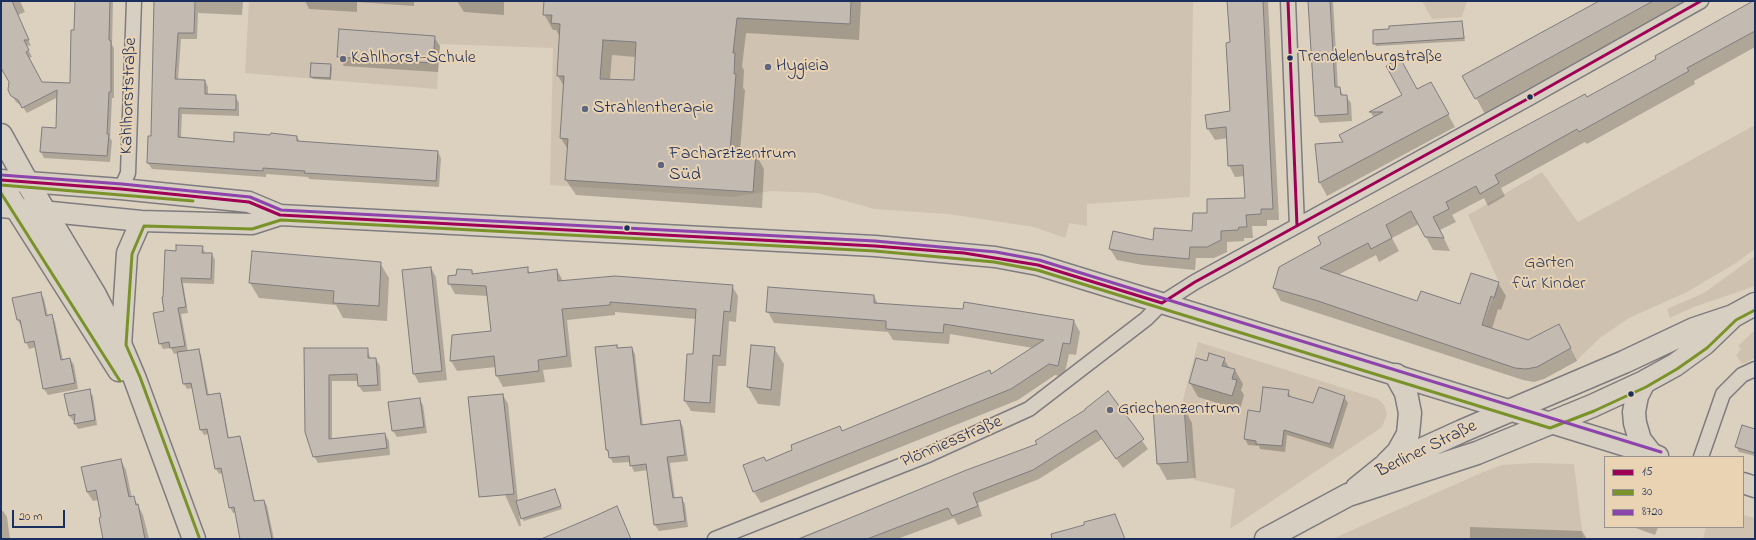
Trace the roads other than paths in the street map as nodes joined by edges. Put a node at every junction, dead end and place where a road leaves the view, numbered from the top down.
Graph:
1 (134, 1) edge
2 (1288, 1) edge
3 (1701, 1) edge
4 (1, 135) edge
5 (1, 180) edge
6 (27, 182) junction
7 (1, 184) edge
8 (121, 189) junction
9 (9, 208) edge
10 (45, 211) junction
11 (280, 216) junction
12 (140, 221) junction
13 (1297, 226) junction
14 (1162, 303) junction
15 (1755, 304) edge
16 (1733, 316) junction
17 (121, 346) junction
18 (1755, 369) edge
19 (1396, 375) junction
20 (1644, 382) junction
21 (1510, 410) junction
22 (1550, 423) junction
23 (153, 428) junction
24 (1656, 456) edge
25 (1701, 456) edge
26 (1383, 467) junction
27 (1744, 483) edge
28 (1755, 487) edge
29 (1348, 495) junction
30 (194, 539) edge
31 (715, 539) edge
32 (1266, 539) edge

1 - 8 street, Kahlhorststraße
2 - 13 street
3 - 13 street, Plönniesstraße
4 - 6 main road
5 - 6 main road
6 - 8 main road
6 - 10 main road
7 - 9 main road
8 - 11 main road
9 - 10 main road
9 - 23 main road
10 - 12 main road
10 - 17 main road
11 - 12 main road
11 - 14 main road
12 - 17 main road
13 - 14 street, Plönniesstraße
14 - 19 main road
14 - 31 street, Plönniesstraße
15 - 16 main road
16 - 20 main road
16 - 21 main road, Berliner Straße
17 - 23 main road
18 - 25 street
19 - 21 main road
19 - 26 main road
20 - 22 main road
20 - 24 main road
21 - 22 main road
21 - 26 main road, Berliner Straße
22 - 24 main road
22 - 29 main road
23 - 30 main road
26 - 29 main road, Berliner Straße
27 - 28 main road
29 - 32 main road

